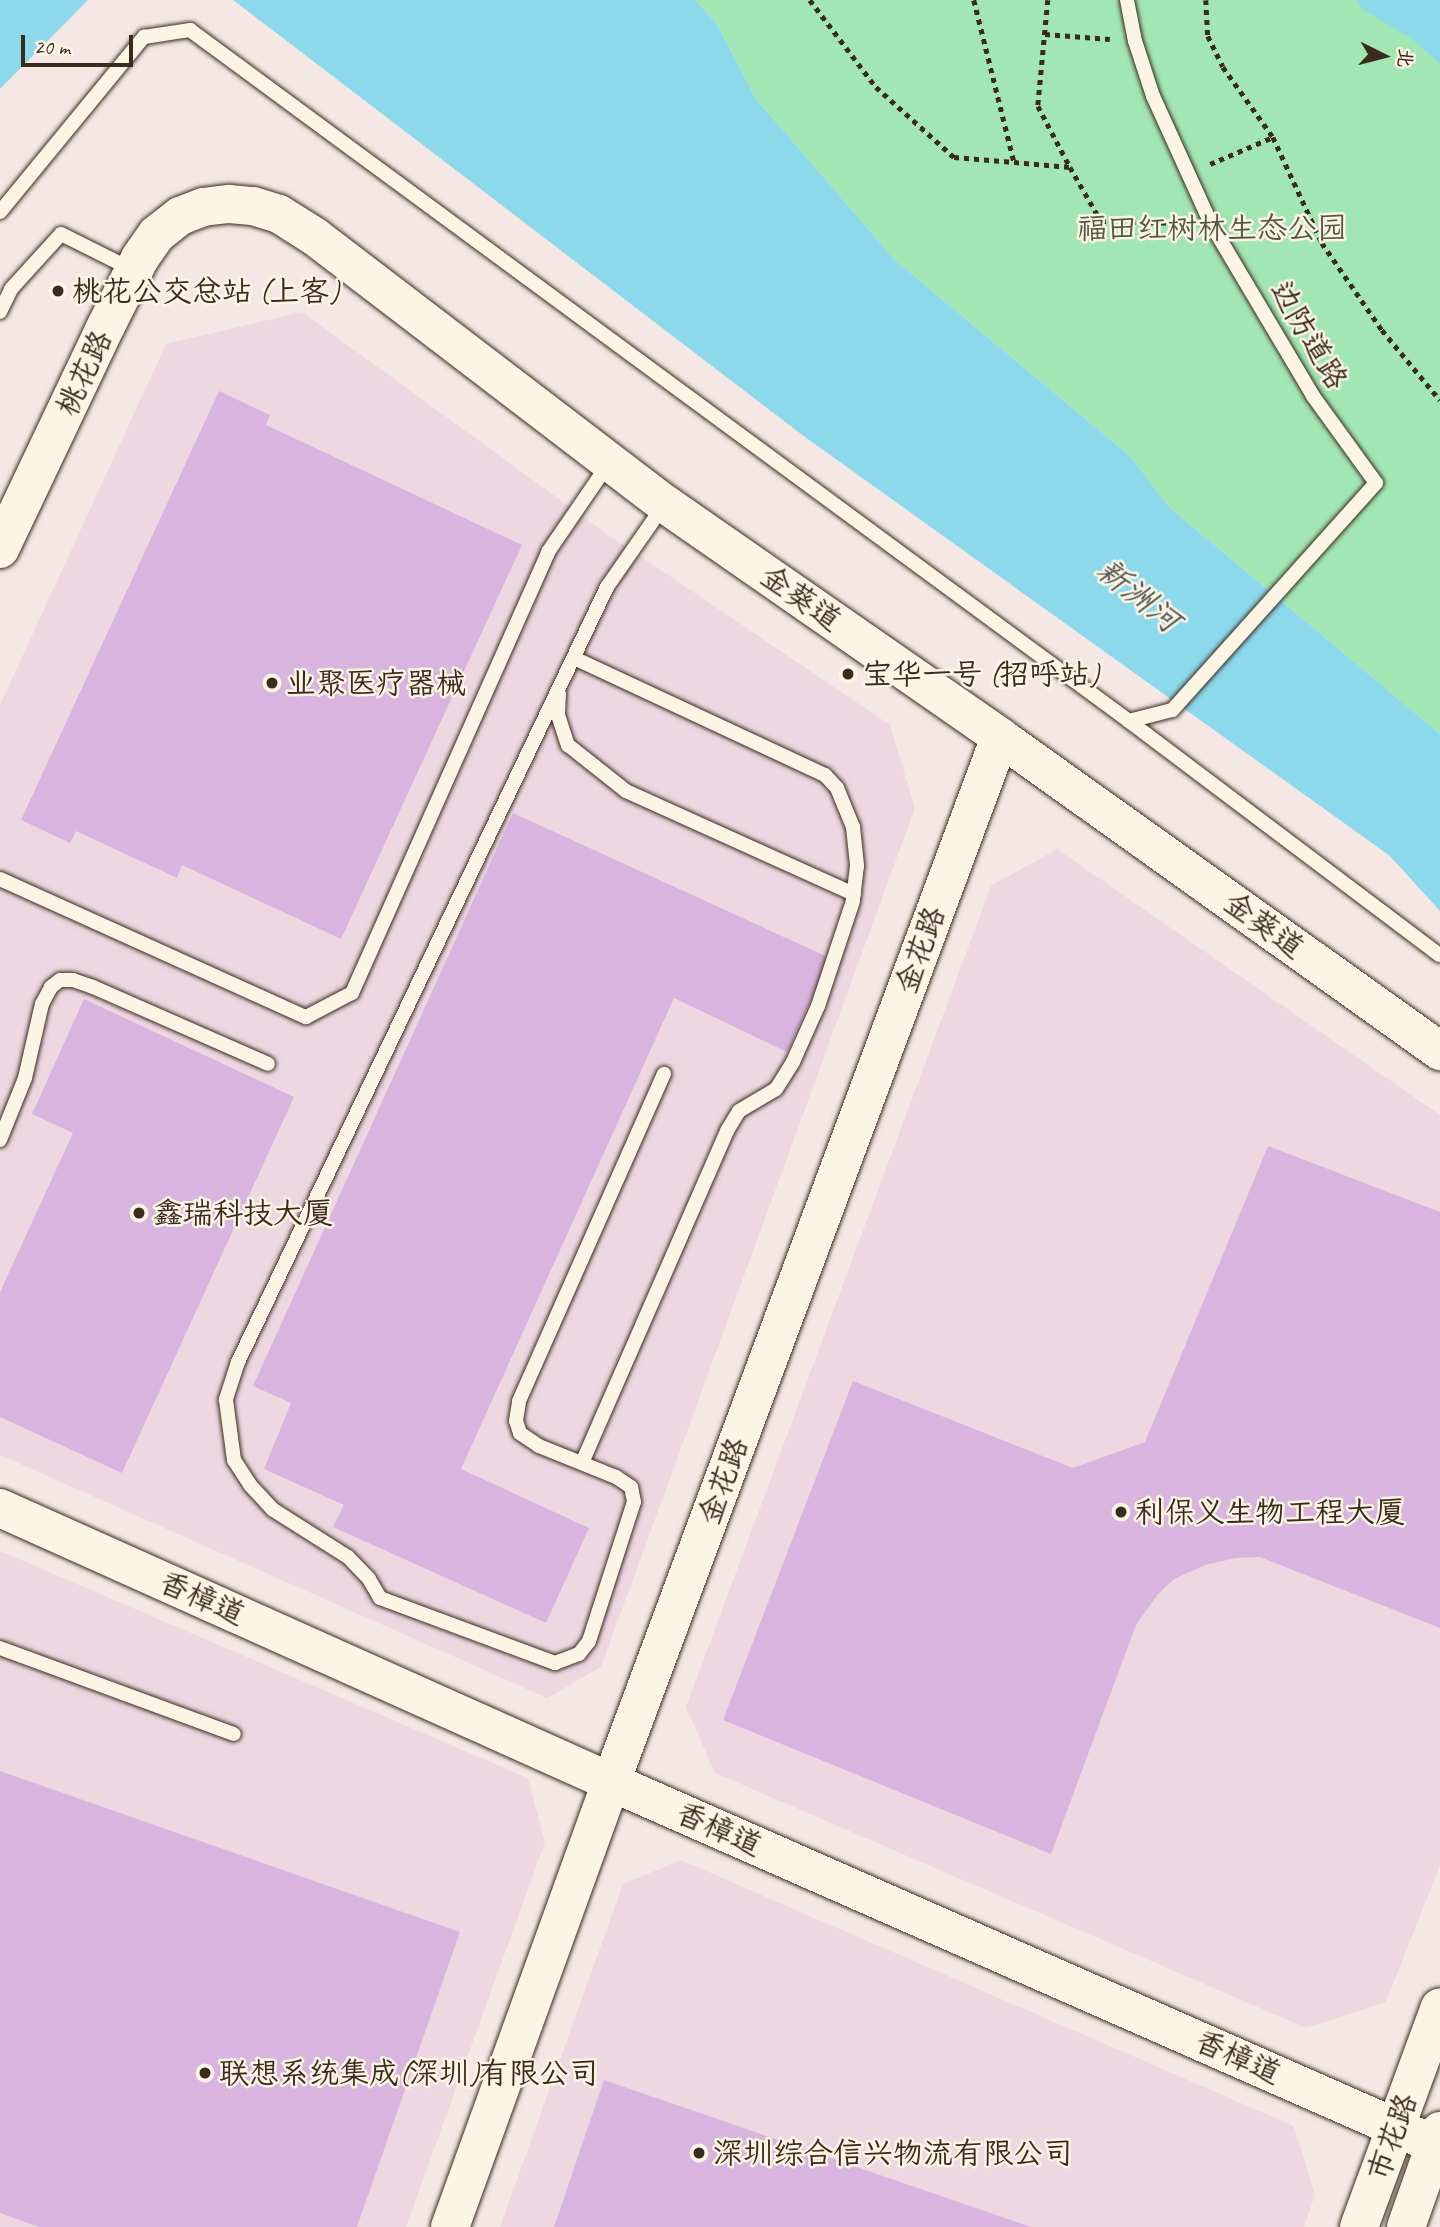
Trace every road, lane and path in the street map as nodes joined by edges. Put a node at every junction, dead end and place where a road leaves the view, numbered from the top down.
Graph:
1 (810, 0) edge
2 (974, 0) edge
3 (1048, 0) edge
4 (1127, 0) edge
5 (1206, 0) edge
6 (1045, 34) junction
7 (1135, 41) junction
8 (1273, 137) junction
9 (1014, 162) junction
10 (1070, 167) junction
11 (1188, 174) junction
12 (229, 204) joint
13 (0, 212) edge
14 (1211, 224) junction
15 (134, 271) junction
16 (0, 312) edge
17 (1440, 400) edge
18 (609, 462) junction
19 (665, 504) junction
20 (0, 549) edge
21 (573, 658) junction
22 (560, 685) junction
23 (1129, 721) junction
24 (1000, 737) junction
25 (0, 879) edge
26 (854, 894) junction
27 (1440, 955) edge
28 (1440, 1051) edge
29 (268, 1064) dead end
30 (664, 1074) dead end
31 (0, 1140) edge
32 (583, 1461) junction
33 (0, 1508) edge
34 (0, 1648) edge
35 (233, 1734) dead end
36 (611, 1782) junction
37 (1440, 2007) edge
38 (1395, 2127) junction
39 (1438, 2141) edge
40 (450, 2227) edge
41 (1359, 2227) edge
42 (1406, 2227) edge

1 - 9 path
2 - 9 path
3 - 6 path
4 - 7 lane, 边防道路
5 - 8 path
6 - 7 path
6 - 10 path
7 - 11 lane, 边防道路
8 - 11 path
8 - 17 path
9 - 10 path
10 - 14 path
11 - 14 lane, 边防道路
12 - 15 street, 桃花路
12 - 18 street, 金葵道
13 - 23 lane
14 - 23 lane, 边防道路
15 - 16 lane
15 - 20 street, 桃花路
18 - 19 street, 金葵道
18 - 25 lane
19 - 21 lane
19 - 24 street, 金葵道
21 - 22 lane
21 - 26 lane
22 - 26 lane
22 - 32 lane
23 - 27 lane
24 - 28 street, 金葵道
24 - 36 street, 金花路
26 - 32 lane
29 - 31 lane
30 - 32 lane
33 - 36 street, 香樟道
34 - 35 lane
36 - 38 street, 香樟道
36 - 40 street, 金花路
37 - 38 street, 市花路
38 - 39 street, 香樟道
38 - 41 street, 市花路
39 - 42 street, 市花路

